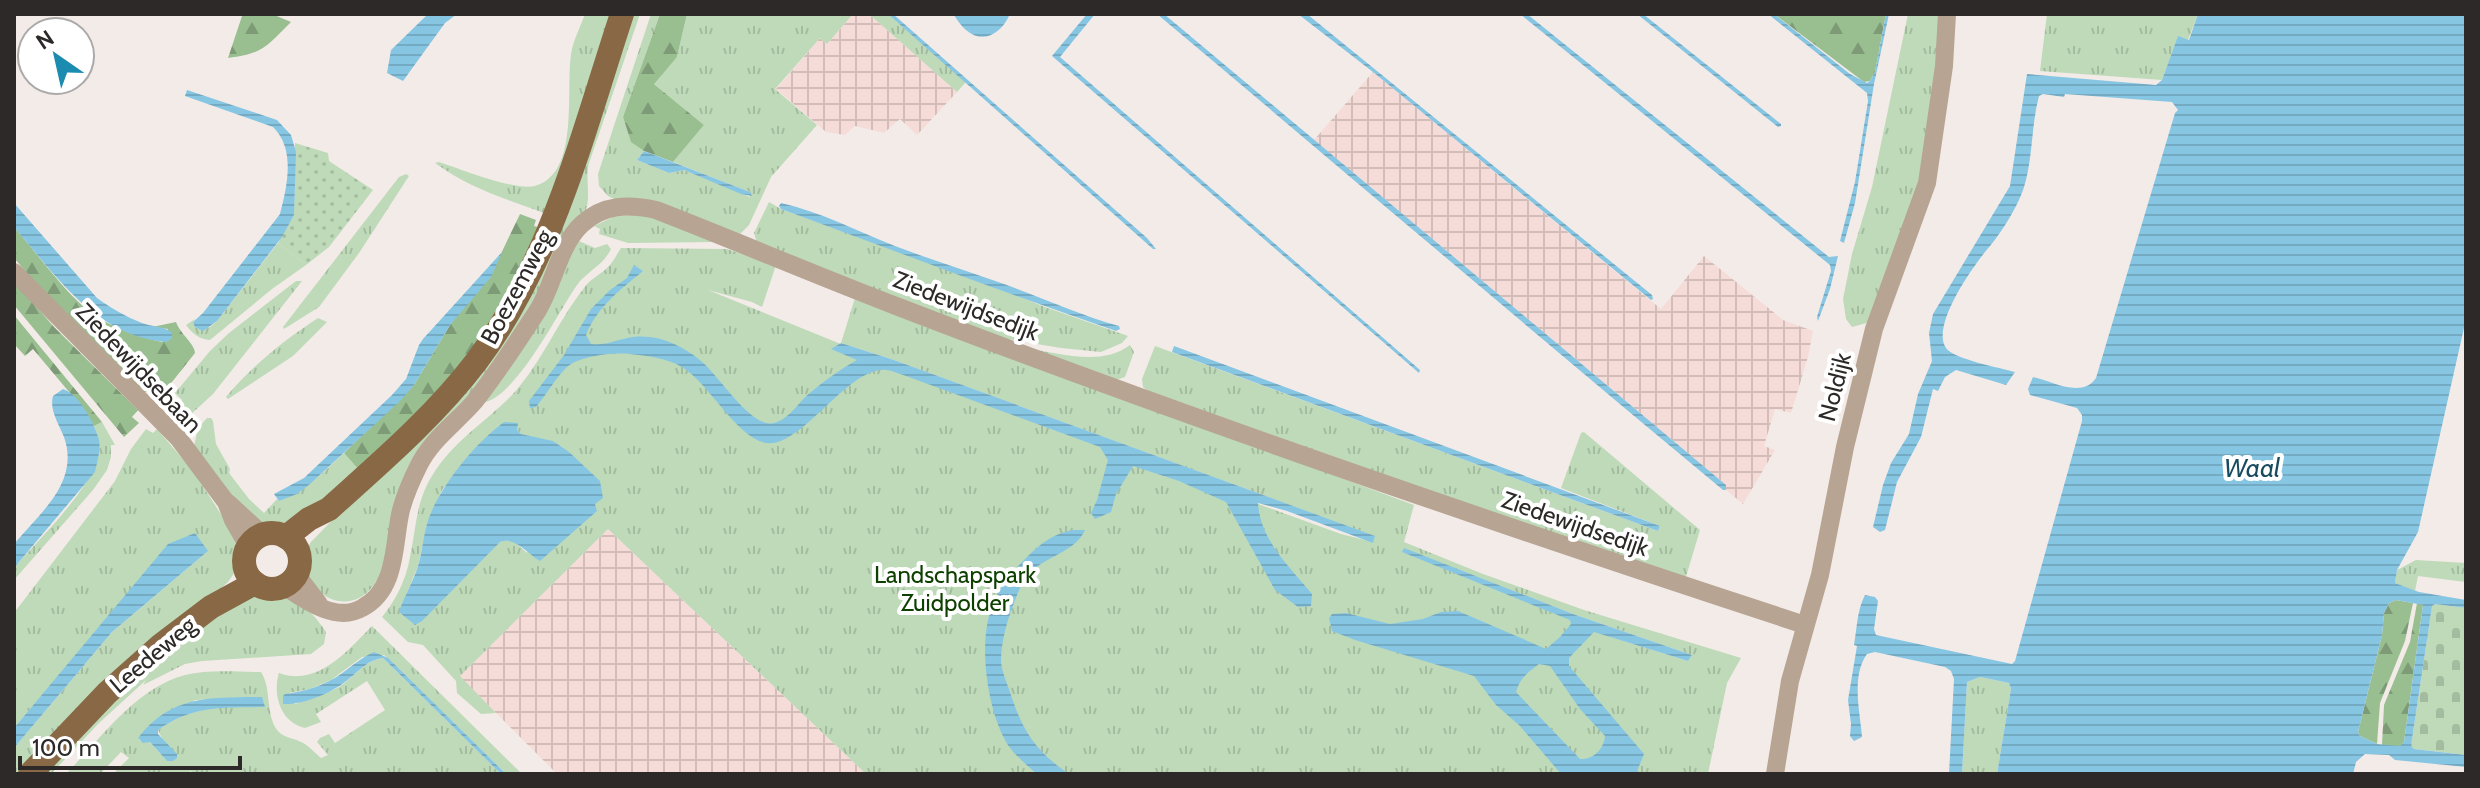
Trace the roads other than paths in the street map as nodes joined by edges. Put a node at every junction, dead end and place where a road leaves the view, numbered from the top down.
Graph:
1 (622, 14) edge
2 (1947, 14) edge
3 (14, 272) edge
4 (272, 560) junction
5 (1805, 625) junction
6 (30, 774) edge
7 (1775, 774) edge

1 - 4 main road, Boezemweg
2 - 5 street, Noldijk
3 - 4 street, Ziedewijdsebaan
4 - 5 street, Ziedewijdsedijk
4 - 6 main road, Leedeweg
5 - 7 street, Noldijk

